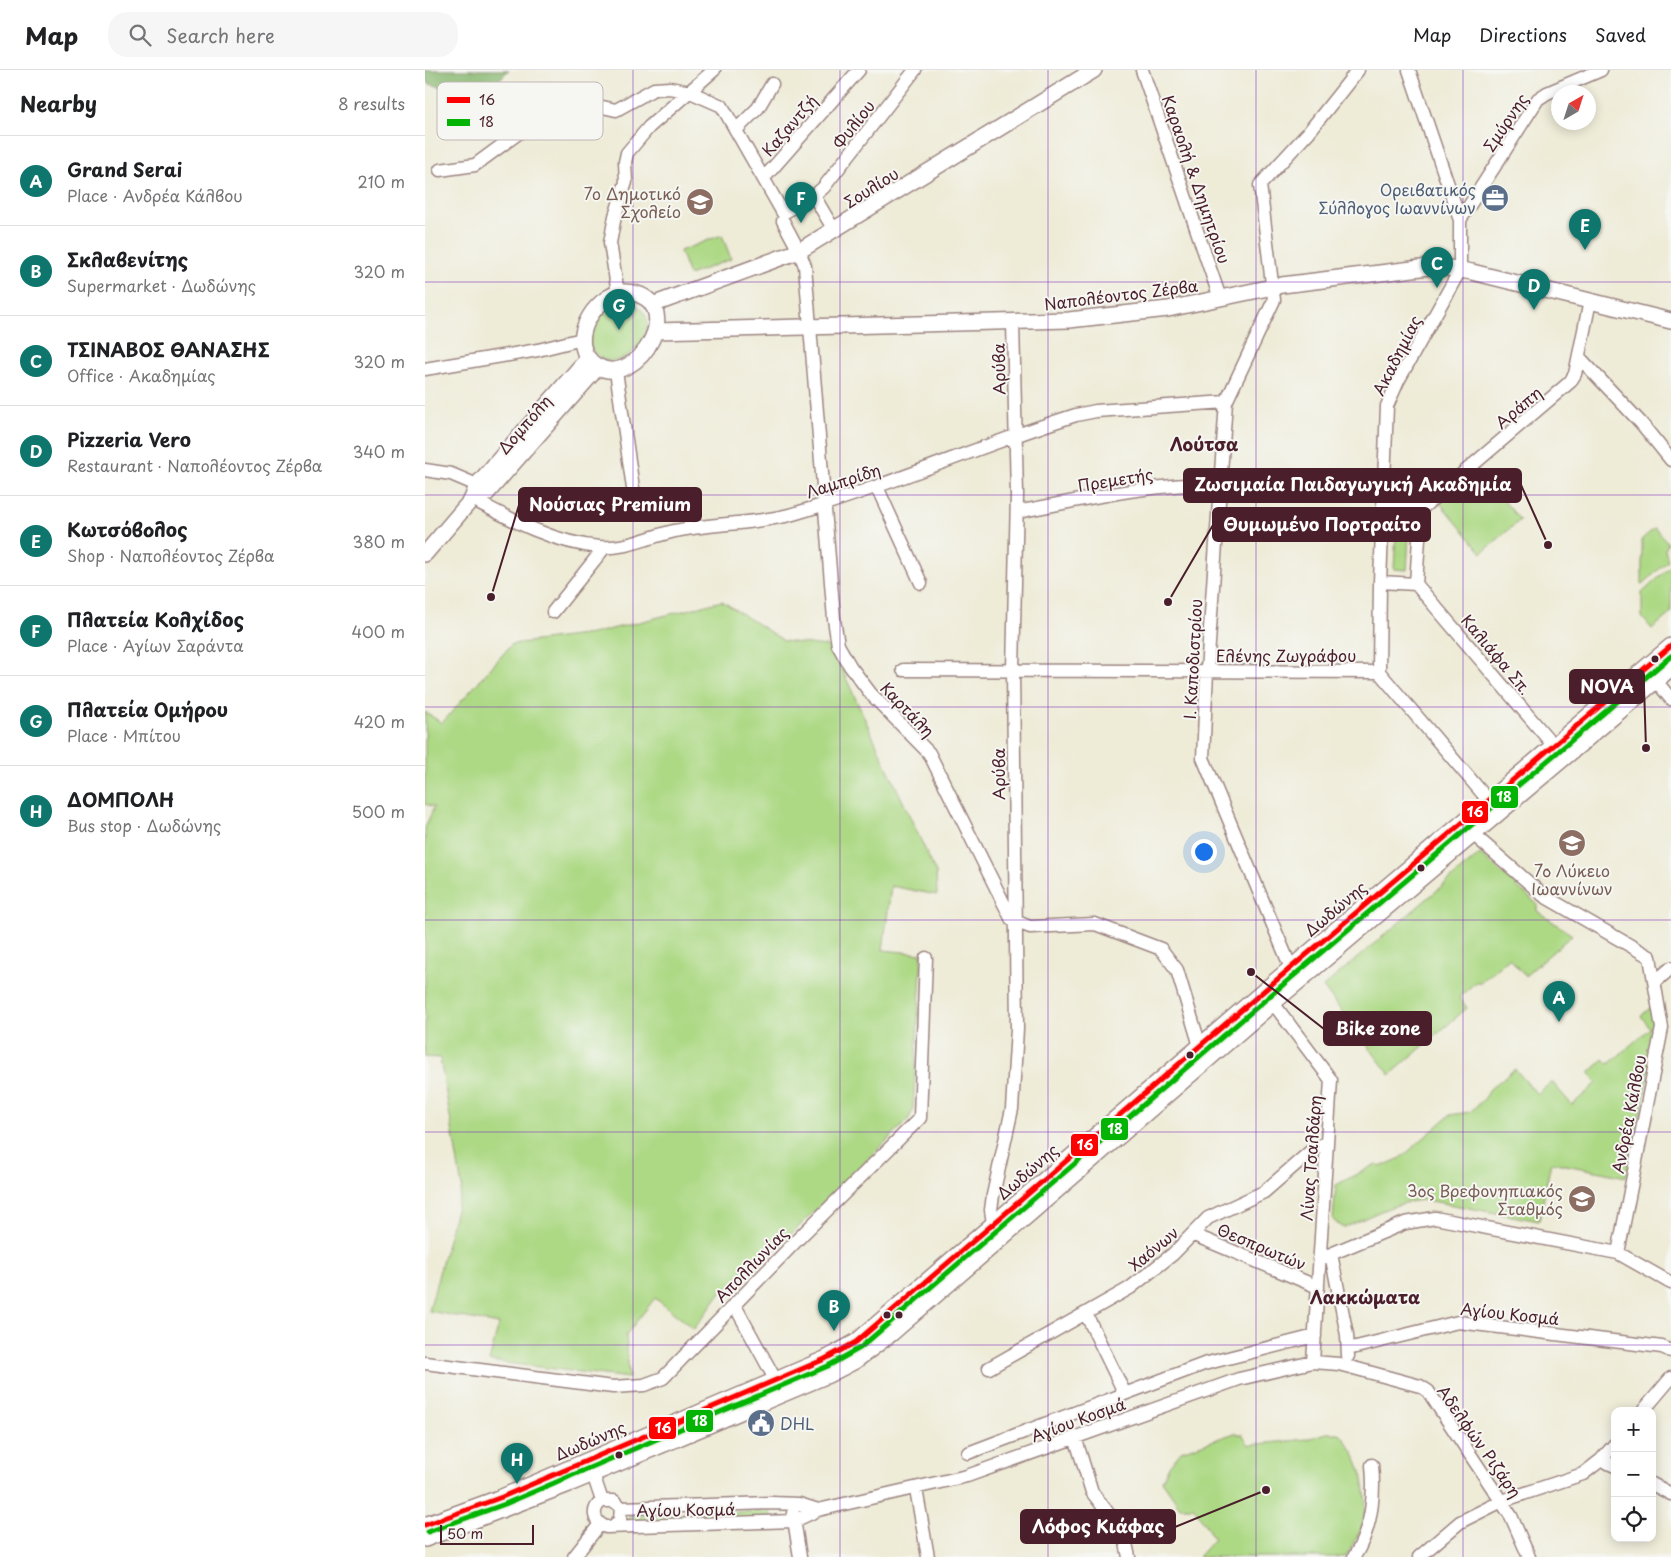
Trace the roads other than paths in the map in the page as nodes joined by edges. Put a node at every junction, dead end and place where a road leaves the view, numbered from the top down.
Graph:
1 (714, 70) edge
2 (859, 70) edge
3 (915, 70) edge
4 (1094, 70) edge
5 (1142, 70) edge
6 (1358, 70) edge
7 (1409, 70) edge
8 (1601, 70) edge
9 (772, 84) dead end
10 (690, 92) junction
11 (603, 107) edge
12 (736, 130) junction
13 (509, 140) edge
14 (441, 170) dead end
15 (764, 178) junction
16 (814, 196) junction
17 (1460, 220) junction
18 (783, 221) dead end
19 (834, 230) junction
20 (799, 251) junction
21 (1460, 270) junction
22 (1272, 286) junction
23 (618, 293) junction
24 (1221, 298) junction
25 (1590, 301) junction
26 (652, 305) junction
27 (1671, 321) edge
28 (1013, 322) junction
29 (808, 327) junction
30 (657, 331) junction
31 (582, 339) junction
32 (1579, 357) junction
33 (593, 363) junction
34 (425, 369) edge
35 (616, 371) junction
36 (1226, 402) junction
37 (1015, 436) junction
38 (1671, 460) edge
39 (425, 470) edge
40 (1219, 484) junction
41 (477, 485) junction
42 (877, 487) junction
43 (634, 495) dead end
44 (472, 500) junction
45 (823, 504) junction
46 (1384, 506) junction
47 (1421, 509) junction
48 (1017, 512) junction
49 (604, 548) junction
50 (425, 554) edge
51 (1380, 582) junction
52 (921, 584) dead end
53 (1416, 584) junction
54 (553, 612) dead end
55 (1671, 646) edge
56 (1671, 668) edge
57 (903, 670) dead end
58 (1013, 670) junction
59 (1207, 671) junction
60 (1379, 672) junction
61 (1656, 681) junction
62 (1671, 699) edge
63 (1554, 746) junction
64 (1489, 802) junction
65 (1474, 835) junction
66 (1015, 923) junction
67 (926, 958) dead end
68 (1291, 968) junction
69 (1671, 968) edge
70 (1655, 982) junction
71 (1269, 997) junction
72 (1666, 1030) edge
73 (1200, 1046) junction
74 (1327, 1142) junction
75 (993, 1223) junction
76 (1194, 1235) junction
77 (1618, 1253) junction
78 (1325, 1257) junction
79 (1671, 1283) edge
80 (1318, 1288) junction
81 (734, 1304) junction
82 (1087, 1314) junction
83 (1315, 1336) junction
84 (1348, 1349) junction
85 (1671, 1351) edge
86 (1313, 1362) junction
87 (425, 1363) edge
88 (1348, 1366) junction
89 (989, 1368) dead end
90 (1671, 1378) edge
91 (775, 1379) junction
92 (1124, 1392) junction
93 (1646, 1407) edge
94 (1075, 1437) junction
95 (1611, 1449) edge
96 (967, 1452) dead end
97 (1601, 1460) junction
98 (1611, 1464) edge
99 (1372, 1465) dead end
100 (591, 1467) junction
101 (1656, 1486) edge
102 (916, 1489) junction
103 (1671, 1494) edge
104 (602, 1500) junction
105 (1503, 1501) junction
106 (791, 1503) junction
107 (621, 1508) junction
108 (817, 1510) junction
109 (794, 1521) junction
110 (606, 1525) junction
111 (426, 1527) edge
112 (574, 1557) edge
113 (800, 1557) edge
114 (928, 1557) edge
115 (1129, 1557) edge
116 (1355, 1557) edge
117 (1419, 1557) edge
118 (1529, 1557) edge

1 - 10 street
2 - 15 street, Καζαντζή
3 - 16 street, Φυλίου
4 - 19 main road, Σουλίου
5 - 24 street, Καραολή & Δημητρίου
6 - 22 street, Ι. Καποδιστρίου
7 - 17 street
8 - 17 street, Σμύρνης
9 - 12 street
10 - 11 street
10 - 12 street
10 - 23 street
12 - 15 street
13 - 14 street
15 - 16 street, Φυλίου
16 - 19 street
17 - 21 street
18 - 20 street, Καρτάλη
19 - 20 main road, Σουλίου
20 - 26 main road, Σουλίου
20 - 29 street, Καρτάλη
21 - 22 main road, Ναπολέοντος Ζέρβα
21 - 25 main road, Ναπολέοντος Ζέρβα
21 - 46 street, Ακαδημίας
22 - 24 main road, Ναπολέοντος Ζέρβα
22 - 36 street, Ι. Καποδιστρίου
23 - 26 main road
23 - 31 main road
24 - 28 main road, Ναπολέοντος Ζέρβα
25 - 27 main road, Ναπολέοντος Ζέρβα
25 - 32 street, Αράπη
26 - 30 main road
28 - 29 main road, Ναπολέοντος Ζέρβα
28 - 37 street, Αρύβα
29 - 30 main road, Ναπολέοντος Ζέρβα
29 - 45 street, Καρτάλη
30 - 35 main road
31 - 33 main road
31 - 34 street
32 - 38 street
32 - 47 street, Αράπη
33 - 35 main road
33 - 41 main road, Δομπόλη
33 - 44 main road, Δομπόλη
35 - 43 street
36 - 37 street, Λαμπρίδη
36 - 40 street, Ι. Καποδιστρίου
37 - 42 street, Λαμπρίδη
37 - 48 street, Αρύβα
39 - 41 street
40 - 48 street, Πρεμετής
40 - 59 street, Ι. Καποδιστρίου
41 - 44 main road, Δομπόλη
42 - 45 street, Λαμπρίδη
42 - 52 street
44 - 49 street, Λαμπρίδη
44 - 50 main road, Δομπόλη
45 - 49 street, Λαμπρίδη
45 - 66 street, Καρτάλη
46 - 47 street
46 - 51 street, Ακαδημίας
47 - 53 street
48 - 58 street, Αρύβα
49 - 54 street
51 - 53 street
51 - 60 street, Ακαδημίας
53 - 63 street, Καλιάφα Σπ.
55 - 63 main road, Δωδώνης
56 - 61 main road, Δωδώνης
57 - 58 street, Ελένης Ζωγράφου
58 - 59 street, Ελένης Ζωγράφου
58 - 66 street, Αρύβα
59 - 60 street, Ελένης Ζωγράφου
59 - 68 street, Ι. Καποδιστρίου
60 - 64 street, Ελένης Ζωγράφου
61 - 62 street
61 - 65 main road, Δωδώνης
63 - 64 main road, Δωδώνης
64 - 68 main road, Δωδώνης
65 - 70 street, Ανδρέα Κάλβου
65 - 71 main road, Δωδώνης
66 - 73 street
66 - 75 street, Αρύβα
67 - 81 street, Απολλωνίας
68 - 71 main road, Δωδώνης
69 - 70 street
70 - 72 street, Ανδρέα Κάλβου
71 - 73 main road, Δωδώνης
71 - 74 street, Λίνας Τσαλδάρη
71 - 100 main road, Δωδώνης
72 - 77 street, Ανδρέα Κάλβου
73 - 75 main road, Δωδώνης
74 - 76 street, Χαόνων
74 - 78 street, Λίνας Τσαλδάρη
75 - 91 main road, Δωδώνης
76 - 80 street, Θεσπρωτών
76 - 82 street, Χαόνων
77 - 78 street
77 - 79 street
78 - 80 street
78 - 84 street
80 - 83 street
81 - 87 street, Απολλωνίας
81 - 91 street
82 - 89 street, Χαόνων
82 - 92 street
83 - 86 street
83 - 92 street
84 - 85 street, Αγίου Κοσμά
84 - 88 street
86 - 88 street, Αγίου Κοσμά
86 - 94 street, Αγίου Κοσμά
88 - 105 street, Αδελφών Ριζάρη
90 - 93 street
91 - 100 main road, Δωδώνης
92 - 96 street
94 - 102 street, Αγίου Κοσμά
94 - 115 street
95 - 97 street
97 - 98 street
97 - 105 street
99 - 116 street
100 - 104 street
100 - 111 main road, Δωδώνης
101 - 103 street
102 - 108 street, Αγίου Κοσμά
102 - 114 street
104 - 107 street
104 - 110 street
105 - 117 street
105 - 118 street, Αδελφών Ριζάρη
106 - 107 street, Αγίου Κοσμά
106 - 108 street, Αγίου Κοσμά
106 - 109 street
107 - 110 street
108 - 109 street, Αγίου Κοσμά
109 - 110 street, Αγίου Κοσμά
109 - 113 street
110 - 112 street

